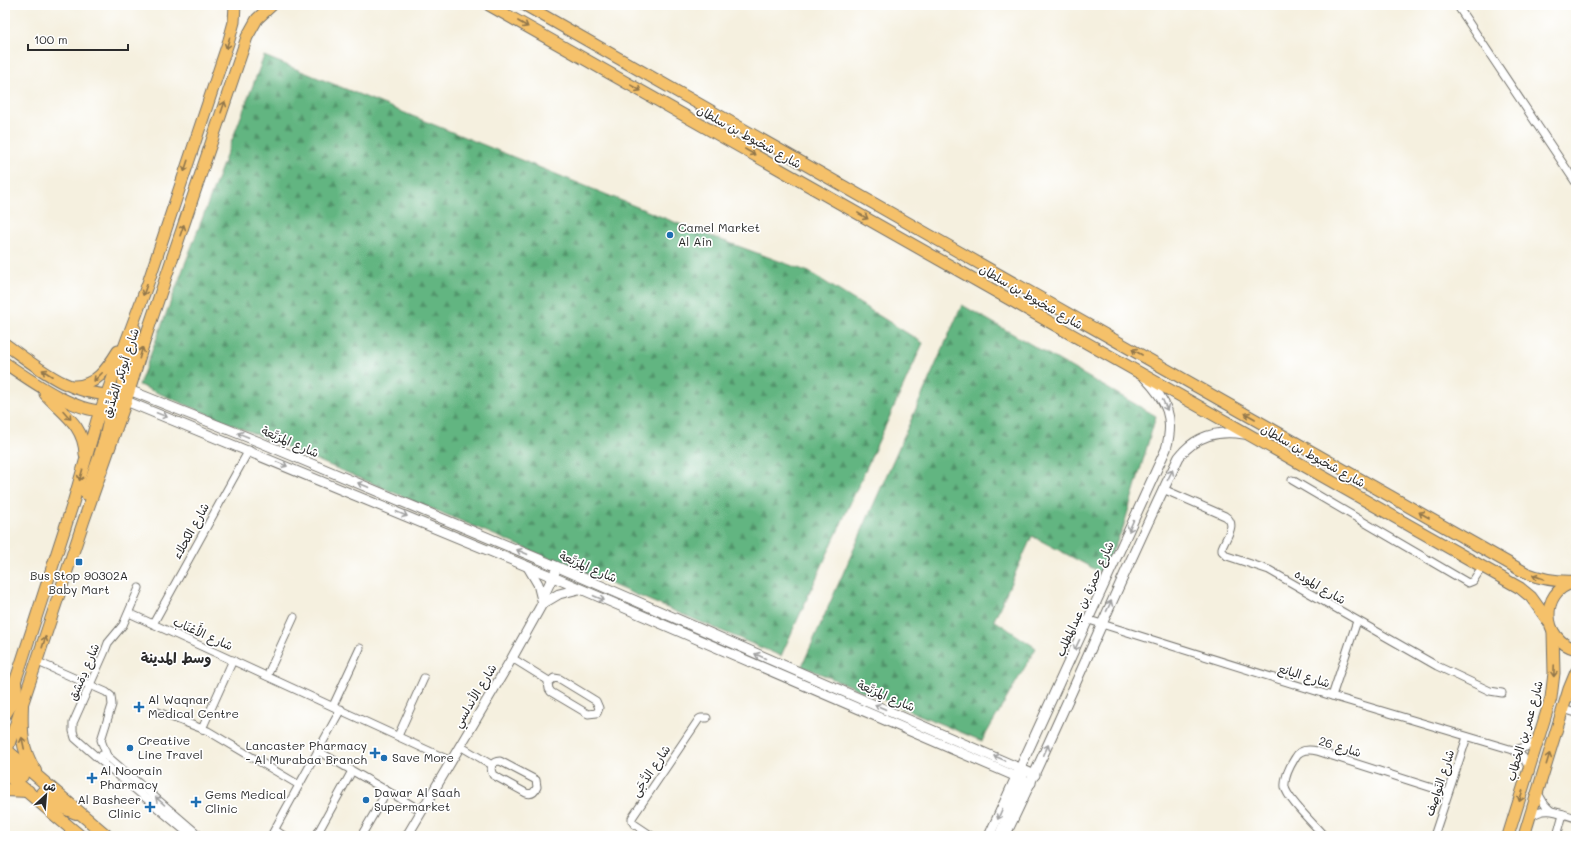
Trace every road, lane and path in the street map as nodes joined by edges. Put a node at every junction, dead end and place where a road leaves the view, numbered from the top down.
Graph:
1 (234, 5) edge
2 (272, 5) edge
3 (489, 5) edge
4 (525, 5) edge
5 (1457, 5) edge
6 (1576, 183) edge
7 (134, 321) junction
8 (129, 334) junction
9 (5, 344) edge
10 (5, 363) edge
11 (1142, 374) junction
12 (67, 385) junction
13 (40, 387) junction
14 (106, 395) junction
15 (126, 395) junction
16 (106, 410) junction
17 (1248, 434) junction
18 (248, 450) junction
19 (85, 460) junction
20 (1292, 480) dead end
21 (1163, 489) junction
22 (84, 520) junction
23 (1482, 566) junction
24 (528, 567) junction
25 (560, 568) junction
26 (555, 578) junction
27 (1576, 582) edge
28 (139, 588) dead end
29 (579, 589) junction
30 (542, 604) junction
31 (129, 613) junction
32 (294, 617) dead end
33 (1089, 620) junction
34 (1357, 621) junction
35 (154, 624) junction
36 (1101, 624) junction
37 (1551, 627) junction
38 (360, 648) dead end
39 (1576, 649) edge
40 (512, 658) junction
41 (233, 660) junction
42 (38, 662) junction
43 (1576, 672) edge
44 (267, 676) junction
45 (424, 678) dead end
46 (549, 681) junction
47 (91, 686) junction
48 (9, 692) edge
49 (1502, 693) dead end
50 (1332, 696) junction
51 (22, 705) junction
52 (333, 706) junction
53 (1563, 709) junction
54 (341, 710) junction
55 (158, 712) dead end
56 (1576, 713) edge
57 (5, 714) edge
58 (707, 718) dead end
59 (202, 729) junction
60 (398, 736) junction
61 (1467, 737) junction
62 (1537, 741) junction
63 (460, 746) junction
64 (1513, 750) junction
65 (318, 751) junction
66 (5, 754) edge
67 (107, 756) junction
68 (100, 760) junction
69 (451, 761) junction
70 (492, 765) junction
71 (1021, 768) junction
72 (1529, 768) junction
73 (352, 771) junction
74 (5, 773) edge
75 (39, 778) junction
76 (1026, 778) junction
77 (300, 785) junction
78 (5, 790) edge
79 (28, 791) junction
80 (387, 791) junction
81 (1448, 793) junction
82 (1538, 793) junction
83 (1550, 810) junction
84 (422, 811) junction
85 (1563, 814) junction
86 (83, 815) junction
87 (1530, 817) junction
88 (1576, 818) edge
89 (273, 833) edge
90 (80, 836) edge
91 (107, 836) edge
92 (191, 836) edge
93 (200, 836) edge
94 (284, 836) edge
95 (316, 836) edge
96 (361, 836) edge
97 (407, 836) edge
98 (652, 836) edge
99 (989, 836) edge
100 (999, 836) edge
101 (1005, 836) edge
102 (1324, 836) edge
103 (1434, 836) edge
104 (1508, 836) edge
105 (1524, 836) edge
106 (1557, 836) edge

1 -> 7 main road, شارع أبوبَكر الصِّدِّيق
15 -> 2 main road, شارع أبوبَكر الصِّدِّيق
3 -> 11 main road, شارع شخبوط بن سلطان
27 -> 4 main road, شارع شخبوط بن سلطان
5 - 6 street
7 - 8 main road, شارع أبوبَكر الصِّدِّيق
7 - 15 main road
8 -> 12 main road
8 - 14 main road, شارع أبوبَكر الصِّدِّيق
12 -> 9 main road
10 - 13 main road
11 - 17 main road, شارع شخبوط بن سلطان
11 -> 33 street, شارع حمزة بن عبدالمطلب
12 - 14 main road
13 - 16 main road
13 -> 19 main road
14 - 15 main road
14 - 16 main road, شارع أبوبَكر الصِّدِّيق
15 - 16 main road
15 -> 18 street, شارع المِرَبَّعة
15 - 22 main road, شارع أبوبَكر الصِّدِّيق
25 -> 15 street, شارع المِرَبَّعة
16 - 19 main road, شارع أبوبَكر الصِّدِّيق
16 - 22 main road
21 -> 17 street, شارع حمزة بن عبدالمطلب
17 - 23 main road, شارع شخبوط بن سلطان
18 -> 24 street, شارع المِرَبَّعة
18 - 35 street, شارع الكحلاء
19 -> 48 main road, شارع أبوبَكر الصِّدِّيق
20 - 23 street
21 - 34 street, شارع الموده
36 -> 21 street, شارع حمزة بن عبدالمطلب
42 -> 22 main road, شارع أبوبَكر الصِّدِّيق
23 - 37 main road, شارع شخبوط بن سلطان
24 - 26 street, شارع المِرَبَّعة
24 - 30 street
25 - 26 street, شارع الأندلسي
71 -> 25 street, شارع المِرَبَّعة
26 - 29 street, شارع المِرَبَّعة
26 - 30 street, شارع الأندلسي
27 - 37 main road, شارع عمر بن الخطاب
28 - 31 street, شارع دِمَشق
29 - 30 street
29 -> 76 street, شارع المِرَبَّعة
30 - 40 street, شارع الأندلسي
31 - 35 street, شارع الأَعْنَاب
31 - 47 street, شارع دِمَشق
32 - 44 street
33 - 36 street, شارع اليانع
33 -> 71 street, شارع حمزة بن عبدالمطلب
34 - 49 street, شارع الموده
34 - 50 street
35 - 41 street, شارع الأَعْنَاب
36 - 50 street, شارع اليانع
76 -> 36 street, شارع حمزة بن عبدالمطلب
37 - 39 main road, شارع شخبوط بن سلطان
37 -> 62 main road, شارع عمر بن الخطاب
38 - 52 street
40 - 46 street, شارع الأندلسي
40 - 63 street, شارع الأندلسي
41 - 44 street, شارع الأَعْنَاب
41 - 59 street
42 - 47 street
42 - 51 main road, شارع أبوبَكر الصِّدِّيق
43 - 53 main road
44 - 52 street, شارع الأَعْنَاب
45 - 60 street
46 - 46 street, شارع الأندلسي
47 - 67 street
47 - 68 street, شارع دِمَشق
48 - 57 highway
50 - 61 street, شارع اليانع
51 - 66 main road, شارع أبوبَكر الصِّدِّيق
75 -> 51 highway
52 - 54 street, شارع الأَعْنَاب
53 - 56 street
82 -> 53 main road
54 - 60 street, شارع الأَعْنَاب
54 - 65 street
55 - 59 street
58 - 98 street, شارع الدُّجَى
59 - 77 street
60 - 69 street, شارع الأَعْنَاب
61 - 64 street, شارع اليانع
61 - 81 street, شارع النَواصِف
62 - 64 street
62 - 72 main road, شارع عمر بن الخطاب
63 - 69 street, شارع الأندلسي
63 - 70 street, شارع الأندلسي
64 - 72 street, شارع اليانع
65 - 73 street
65 - 77 street
66 - 75 highway
66 - 86 highway
67 - 68 street
93 -> 67 street
68 - 92 street, شارع دِمَشق
69 - 84 street, شارع الأندلسي
70 - 70 street, شارع الأندلسي
71 - 76 street, شارع حمزة بن عبدالمطلب
71 - 76 street, شارع المِرَبَّعة
72 -> 104 main road, شارع عمر بن الخطاب
73 - 80 street
73 - 95 street
74 - 79 highway
75 - 86 highway
76 -> 99 street, شارع حمزة بن عبدالمطلب
76 - 100 street
76 - 101 street, شارع حمزة بن عبدالمطلب
77 - 89 street
78 - 79 highway
79 - 90 highway
80 - 84 street
80 - 96 street
81 - 102 street, شارع 26
81 - 103 street, شارع النَواصِف
82 - 83 street
82 - 87 main road
83 - 85 street
83 - 87 street
84 - 97 street, شارع الأندلسي
85 - 88 street
85 - 106 street
86 - 91 highway
87 - 105 main road
89 - 94 street

